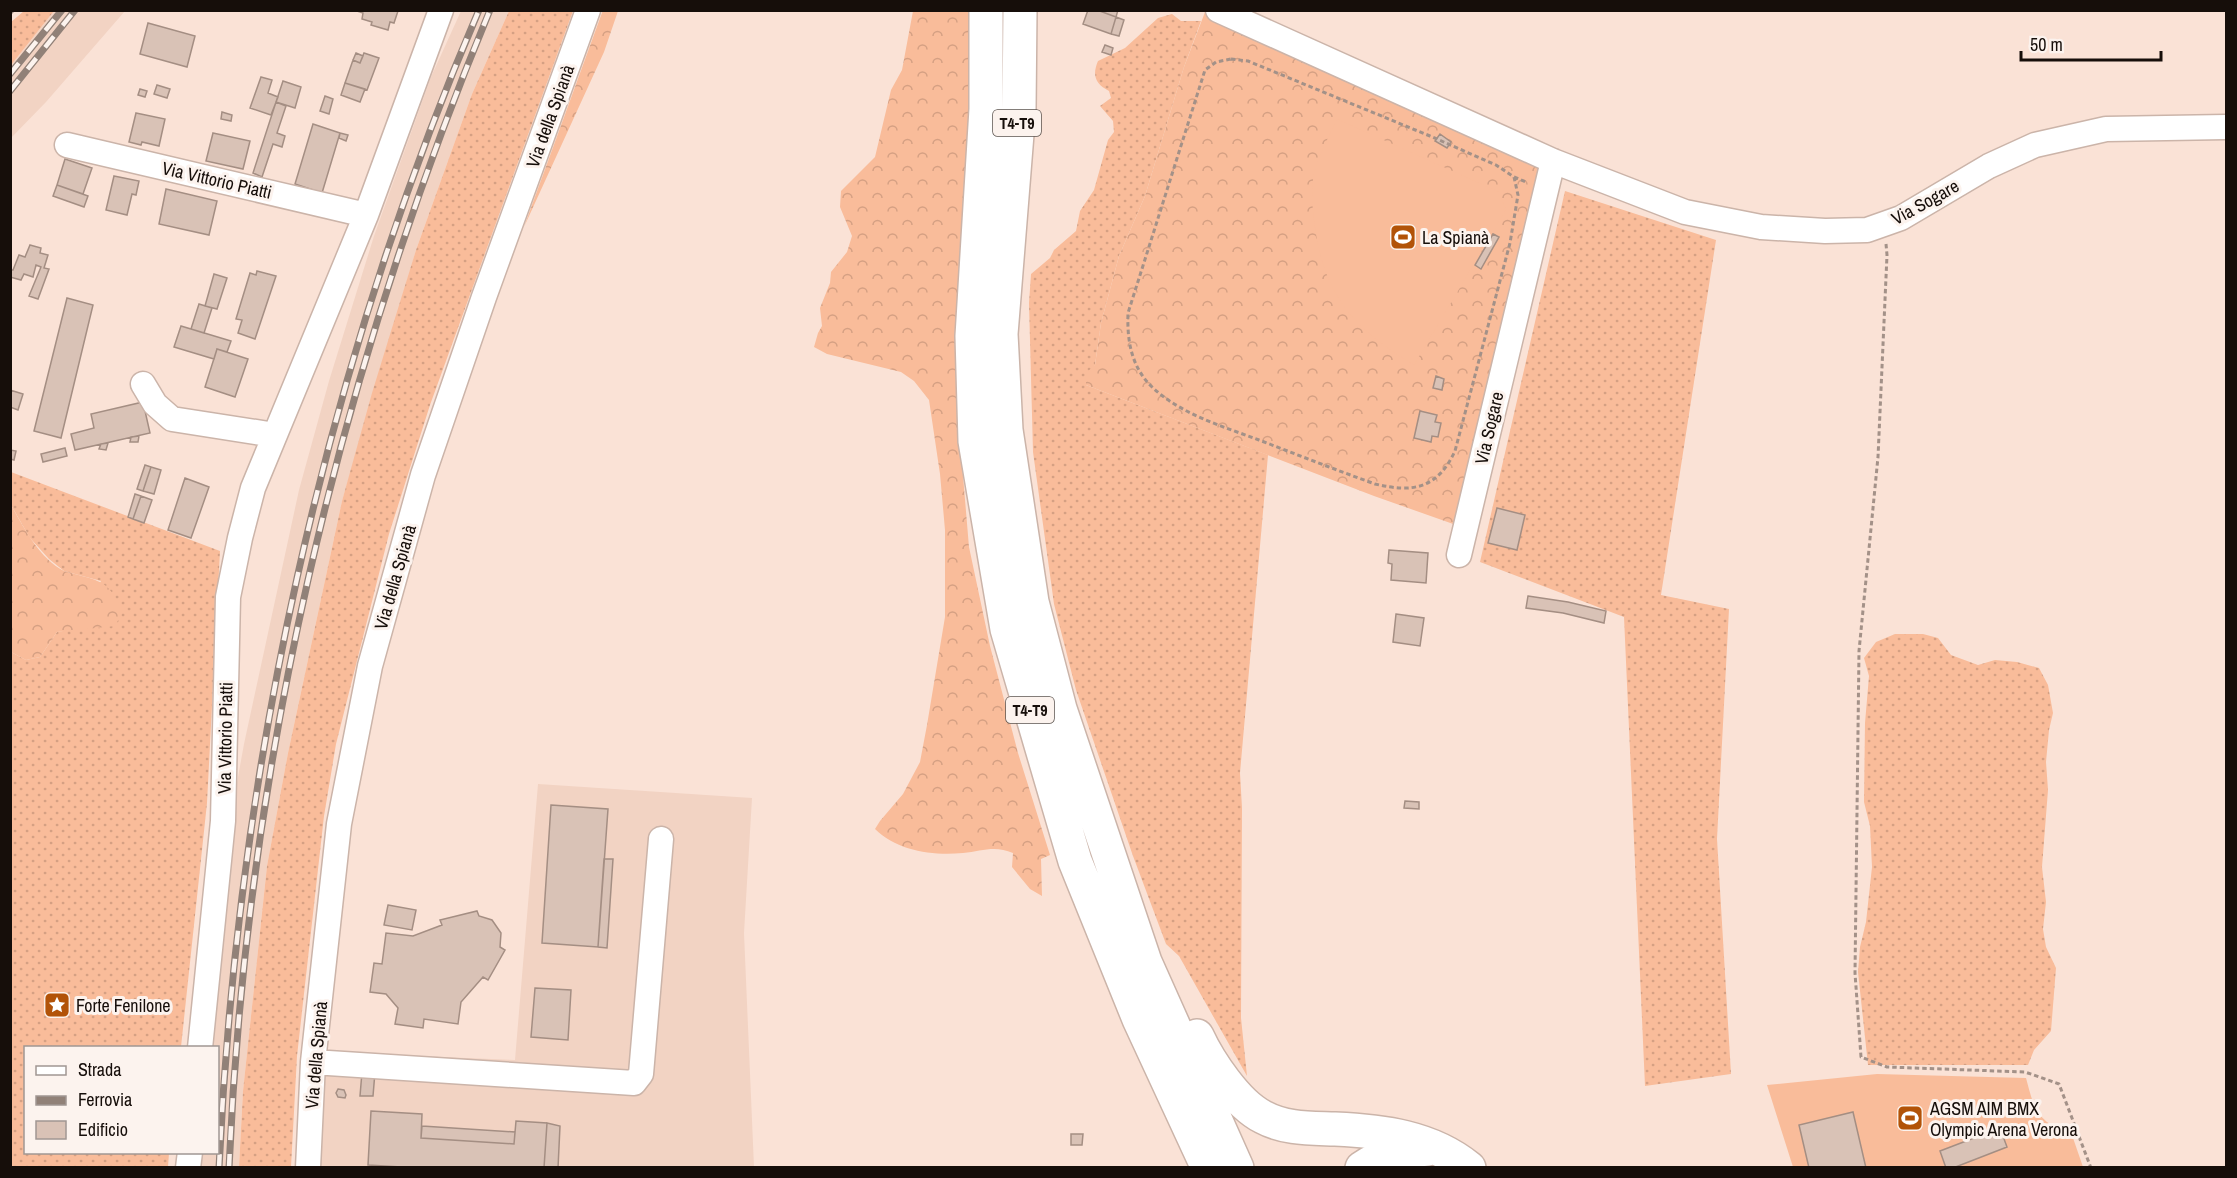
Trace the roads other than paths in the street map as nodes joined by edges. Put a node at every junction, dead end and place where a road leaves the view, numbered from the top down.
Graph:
1 (441, 10) edge
2 (588, 10) edge
3 (987, 10) edge
4 (1020, 10) edge
5 (1218, 10) edge
6 (2226, 127) edge
7 (68, 145) dead end
8 (1553, 161) junction
9 (366, 215) junction
10 (143, 384) dead end
11 (275, 435) junction
12 (1459, 555) dead end
13 (1060, 709) junction
14 (661, 839) dead end
15 (1139, 1018) junction
16 (200, 1046) edge
17 (313, 1062) junction
18 (1439, 1148) junction
19 (308, 1167) edge
20 (1191, 1167) edge
21 (1208, 1167) edge
22 (1238, 1167) edge
23 (1362, 1167) edge
24 (1469, 1167) edge

1 - 9 street, Via Vittorio Piatti
2 - 17 street, Via della Spianà
3 - 15 highway, T4-T9
4 - 13 highway, T4-T9
5 - 8 street, Via Sogare
6 - 8 street, Via Sogare
7 - 9 street, Via Vittorio Piatti
8 - 12 street, Via Sogare
9 - 11 street, Via Vittorio Piatti
10 - 11 street
11 - 16 street, Via Vittorio Piatti
13 - 18 highway, T4-T9
13 - 22 highway, T4-T9
14 - 17 street
15 - 20 highway, T4-T9
15 - 21 highway, T4-T9
17 - 19 street, Via della Spianà
18 - 23 highway
18 - 24 highway, T4-T9

